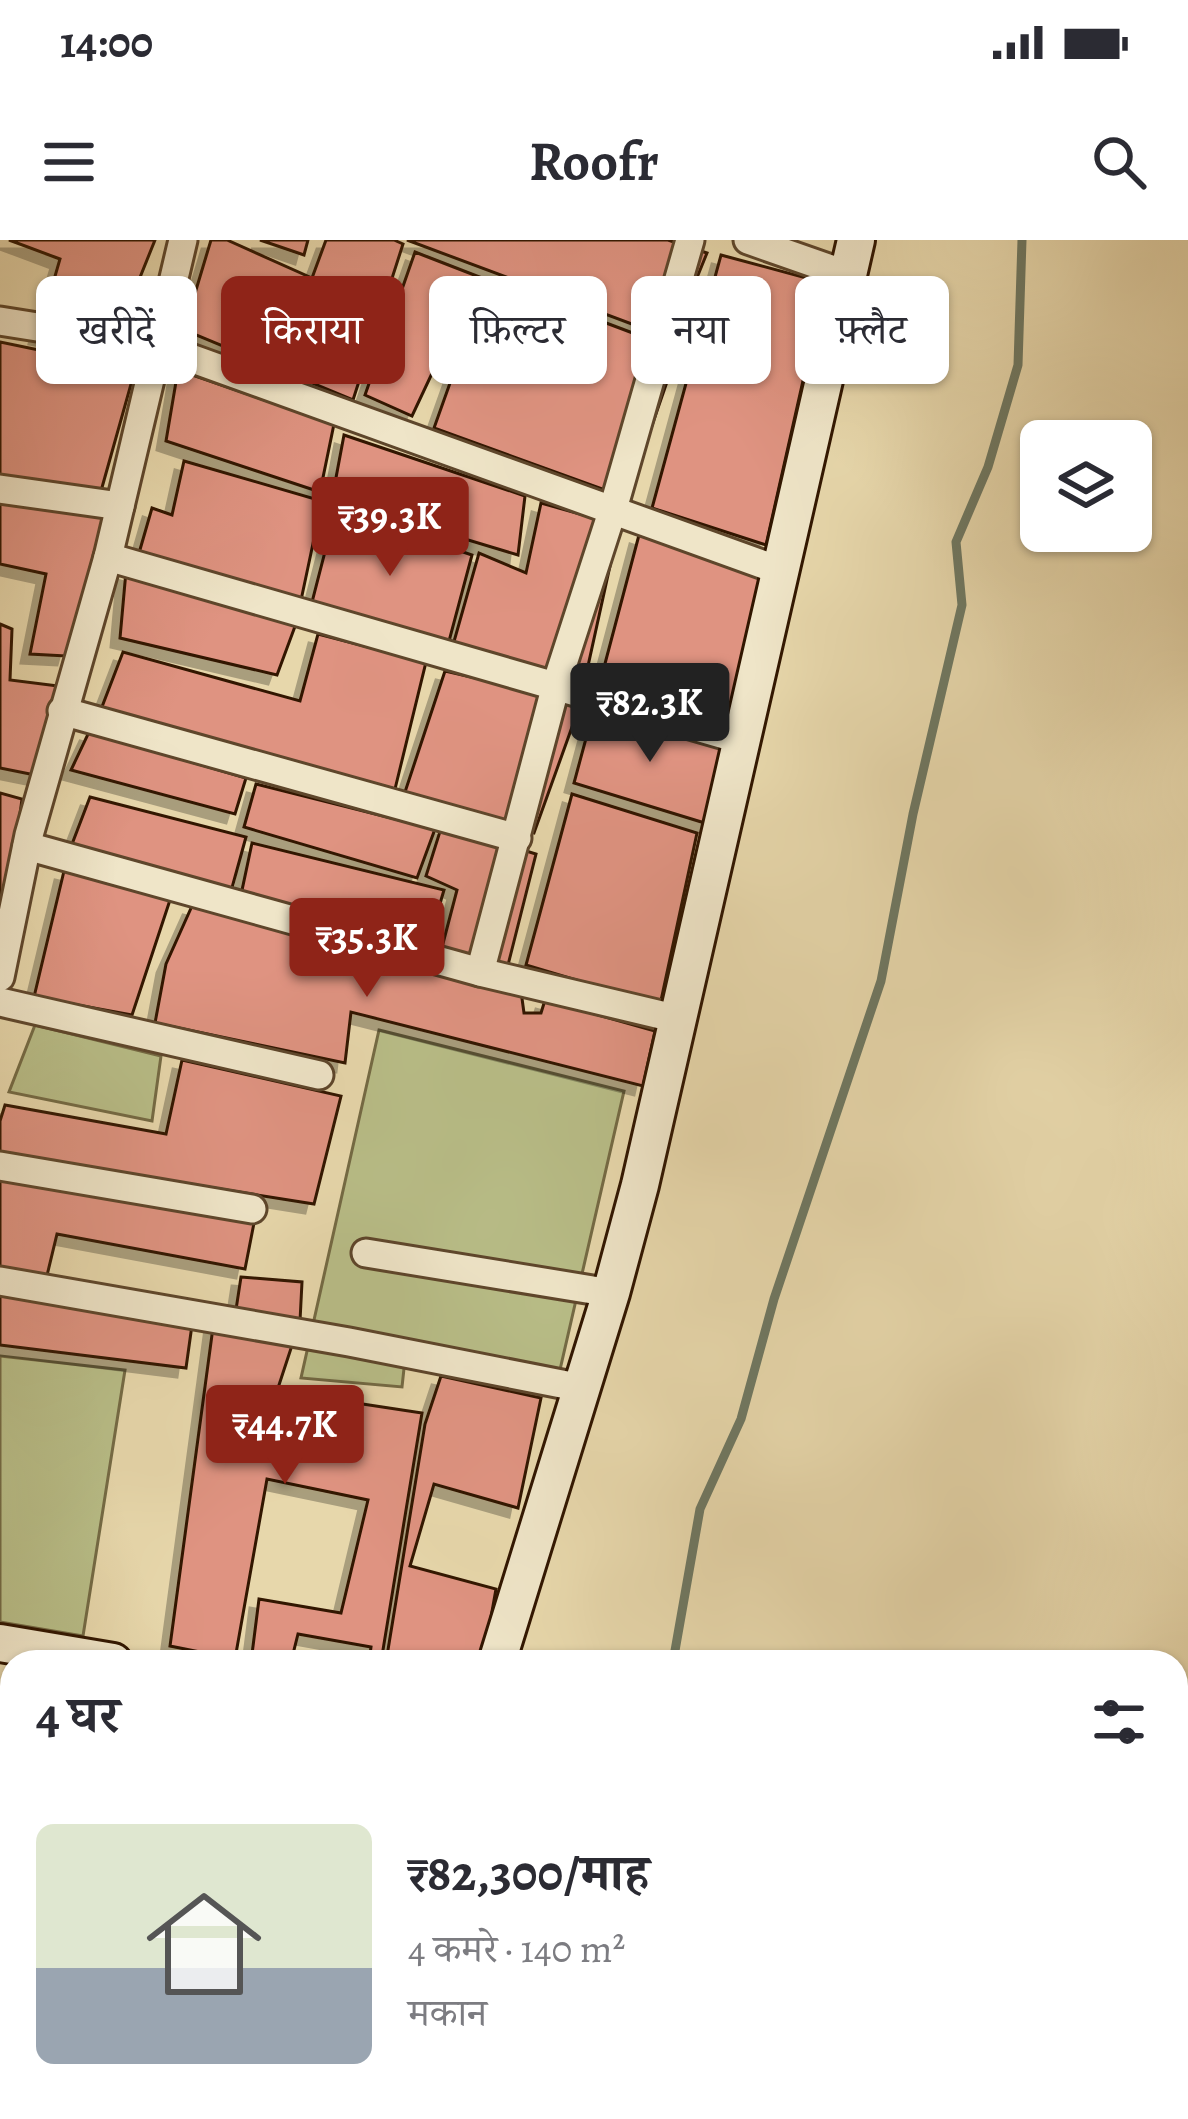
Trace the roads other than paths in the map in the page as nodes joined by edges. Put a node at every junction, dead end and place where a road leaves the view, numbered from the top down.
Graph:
1 (182, 240) edge
2 (690, 240) edge
3 (748, 240) edge
4 (852, 258) edge
5 (174, 276) edge
6 (0, 321) edge
7 (36, 327) edge
8 (197, 360) edge
9 (149, 384) edge
10 (0, 489) edge
11 (120, 506) junction
12 (613, 509) junction
13 (108, 557) junction
14 (781, 572) junction
15 (556, 685) junction
16 (62, 711) junction
17 (742, 740) junction
18 (517, 838) junction
19 (27, 846) junction
20 (480, 972) junction
21 (0, 976) edge
22 (0, 1001) edge
23 (678, 1019) junction
24 (319, 1076) dead end
25 (0, 1166) edge
26 (252, 1209) dead end
27 (366, 1253) dead end
28 (0, 1280) edge
29 (611, 1293) junction
30 (582, 1388) junction
31 (0, 1643) edge
32 (42, 1650) edge
33 (501, 1650) edge

1 - 5 street
2 - 12 street
3 - 4 street
4 - 14 main road
6 - 7 street
8 - 12 street
9 - 11 street
10 - 11 street
11 - 13 street
12 - 14 street
12 - 15 street
13 - 15 street
13 - 16 street
14 - 17 main road
15 - 17 street
15 - 18 street
16 - 18 street
16 - 19 street
17 - 23 main road
18 - 20 street
19 - 20 street
19 - 21 street
20 - 23 street
22 - 24 street
23 - 29 main road
25 - 26 street
27 - 29 street
28 - 30 street
29 - 30 main road
30 - 33 main road
31 - 32 main road

